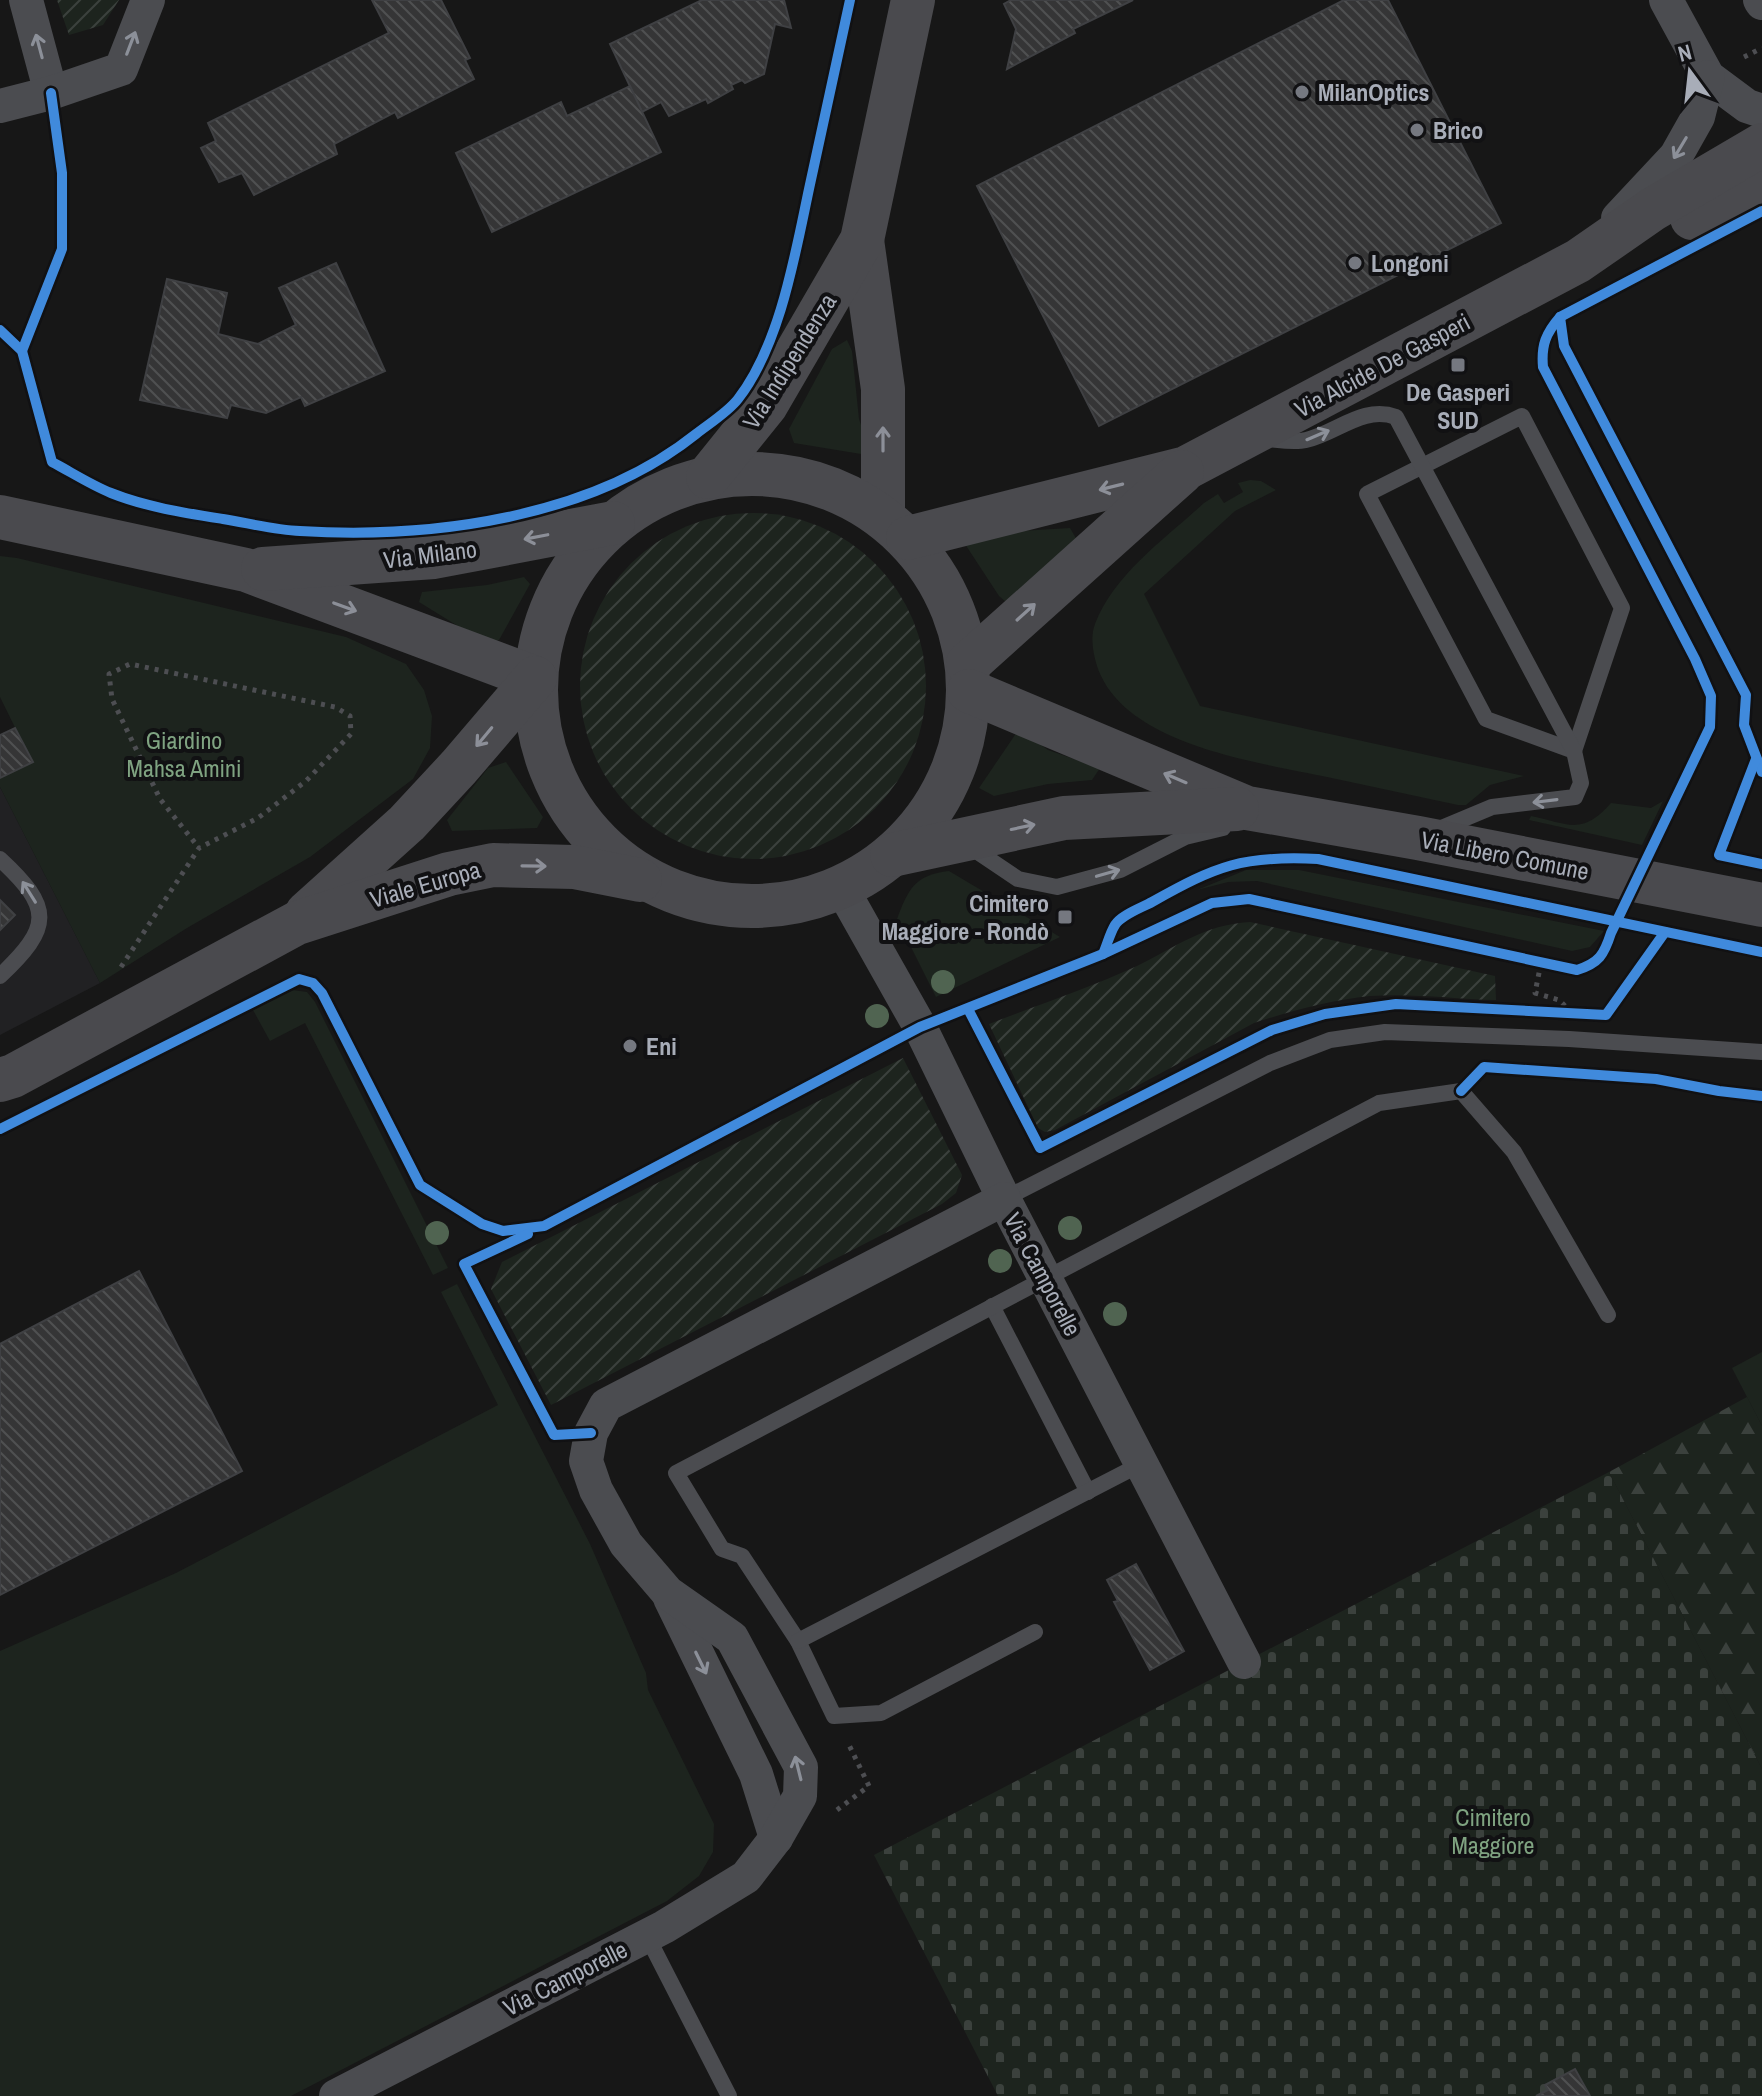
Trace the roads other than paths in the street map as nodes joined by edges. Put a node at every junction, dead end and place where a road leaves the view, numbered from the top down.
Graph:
1 (26, 0) edge
2 (148, 0) edge
3 (913, 0) edge
4 (1666, 0) edge
5 (1708, 77) junction
6 (51, 93) junction
7 (0, 106) edge
8 (1762, 111) edge
9 (1762, 145) edge
10 (1762, 182) edge
11 (862, 240) junction
12 (1578, 261) junction
13 (1242, 439) junction
14 (1422, 467) junction
15 (1186, 468) junction
16 (708, 477) junction
17 (0, 517) edge
18 (613, 523) junction
19 (895, 527) junction
20 (246, 570) junction
21 (969, 677) junction
22 (535, 678) junction
23 (1574, 751) junction
24 (1264, 811) junction
25 (1418, 838) junction
26 (961, 841) junction
27 (892, 855) junction
28 (0, 859) edge
29 (650, 882) junction
30 (841, 887) junction
31 (1762, 905) edge
32 (297, 923) junction
33 (0, 976) edge
34 (1762, 1052) edge
35 (4, 1081) edge
36 (1004, 1199) junction
37 (1046, 1278) junction
38 (992, 1306) junction
39 (1608, 1315) dead end
40 (1143, 1463) junction
41 (1088, 1492) junction
42 (668, 1593) junction
43 (1035, 1632) dead end
44 (798, 1641) junction
45 (1244, 1662) dead end
46 (776, 1838) junction
47 (647, 1936) junction
48 (336, 2096) edge
49 (729, 2096) edge

6 -> 1 street
6 -> 2 street
3 - 11 main road, Via Indipendenza
4 - 5 street
5 - 8 street
5 -> 12 street
6 - 7 street
9 - 12 main road, Via Alcide De Gasperi
10 - 12 main road, Via Alcide De Gasperi
11 - 16 main road, Via Indipendenza
19 -> 11 main road, Via Indipendenza
12 - 13 main road, Via Alcide De Gasperi
13 -> 14 lane
13 - 15 main road, Via Alcide De Gasperi
14 - 23 lane
14 - 23 lane
14 - 23 lane
15 -> 19 main road, Via Alcide De Gasperi
21 -> 15 main road, Via Alcide De Gasperi
16 - 18 main road
16 - 19 main road
17 - 20 main road, Via Milano
18 -> 20 main road, Via Milano
18 - 22 main road
19 - 21 main road
20 -> 22 main road, Via Milano
24 -> 21 main road, Via Libero Comune
21 - 27 main road
22 - 29 main road
22 -> 32 main road, Viale Europa
23 -> 25 lane
24 - 25 main road, Via Libero Comune
26 -> 24 main road, Via Libero Comune
26 -> 24 lane
25 - 31 main road, Via Libero Comune
26 - 27 main road, Via Libero Comune
27 - 30 main road
33 -> 28 lane
29 - 30 main road
32 -> 29 main road, Viale Europa
30 - 36 street, Via Camporelle
32 - 35 main road, Viale Europa
34 - 36 lane
36 - 37 street, Via Camporelle
36 - 42 street, Via Camporelle
37 - 38 lane
37 - 39 lane
37 - 40 street, Via Camporelle
38 - 41 lane
38 - 44 lane
40 - 41 lane
40 - 45 street, Via Camporelle
41 - 44 lane
42 -> 46 street, Via Camporelle
46 -> 42 street, Via Camporelle
43 - 44 lane
46 - 47 street, Via Camporelle
47 - 48 street, Via Camporelle
47 - 49 lane

